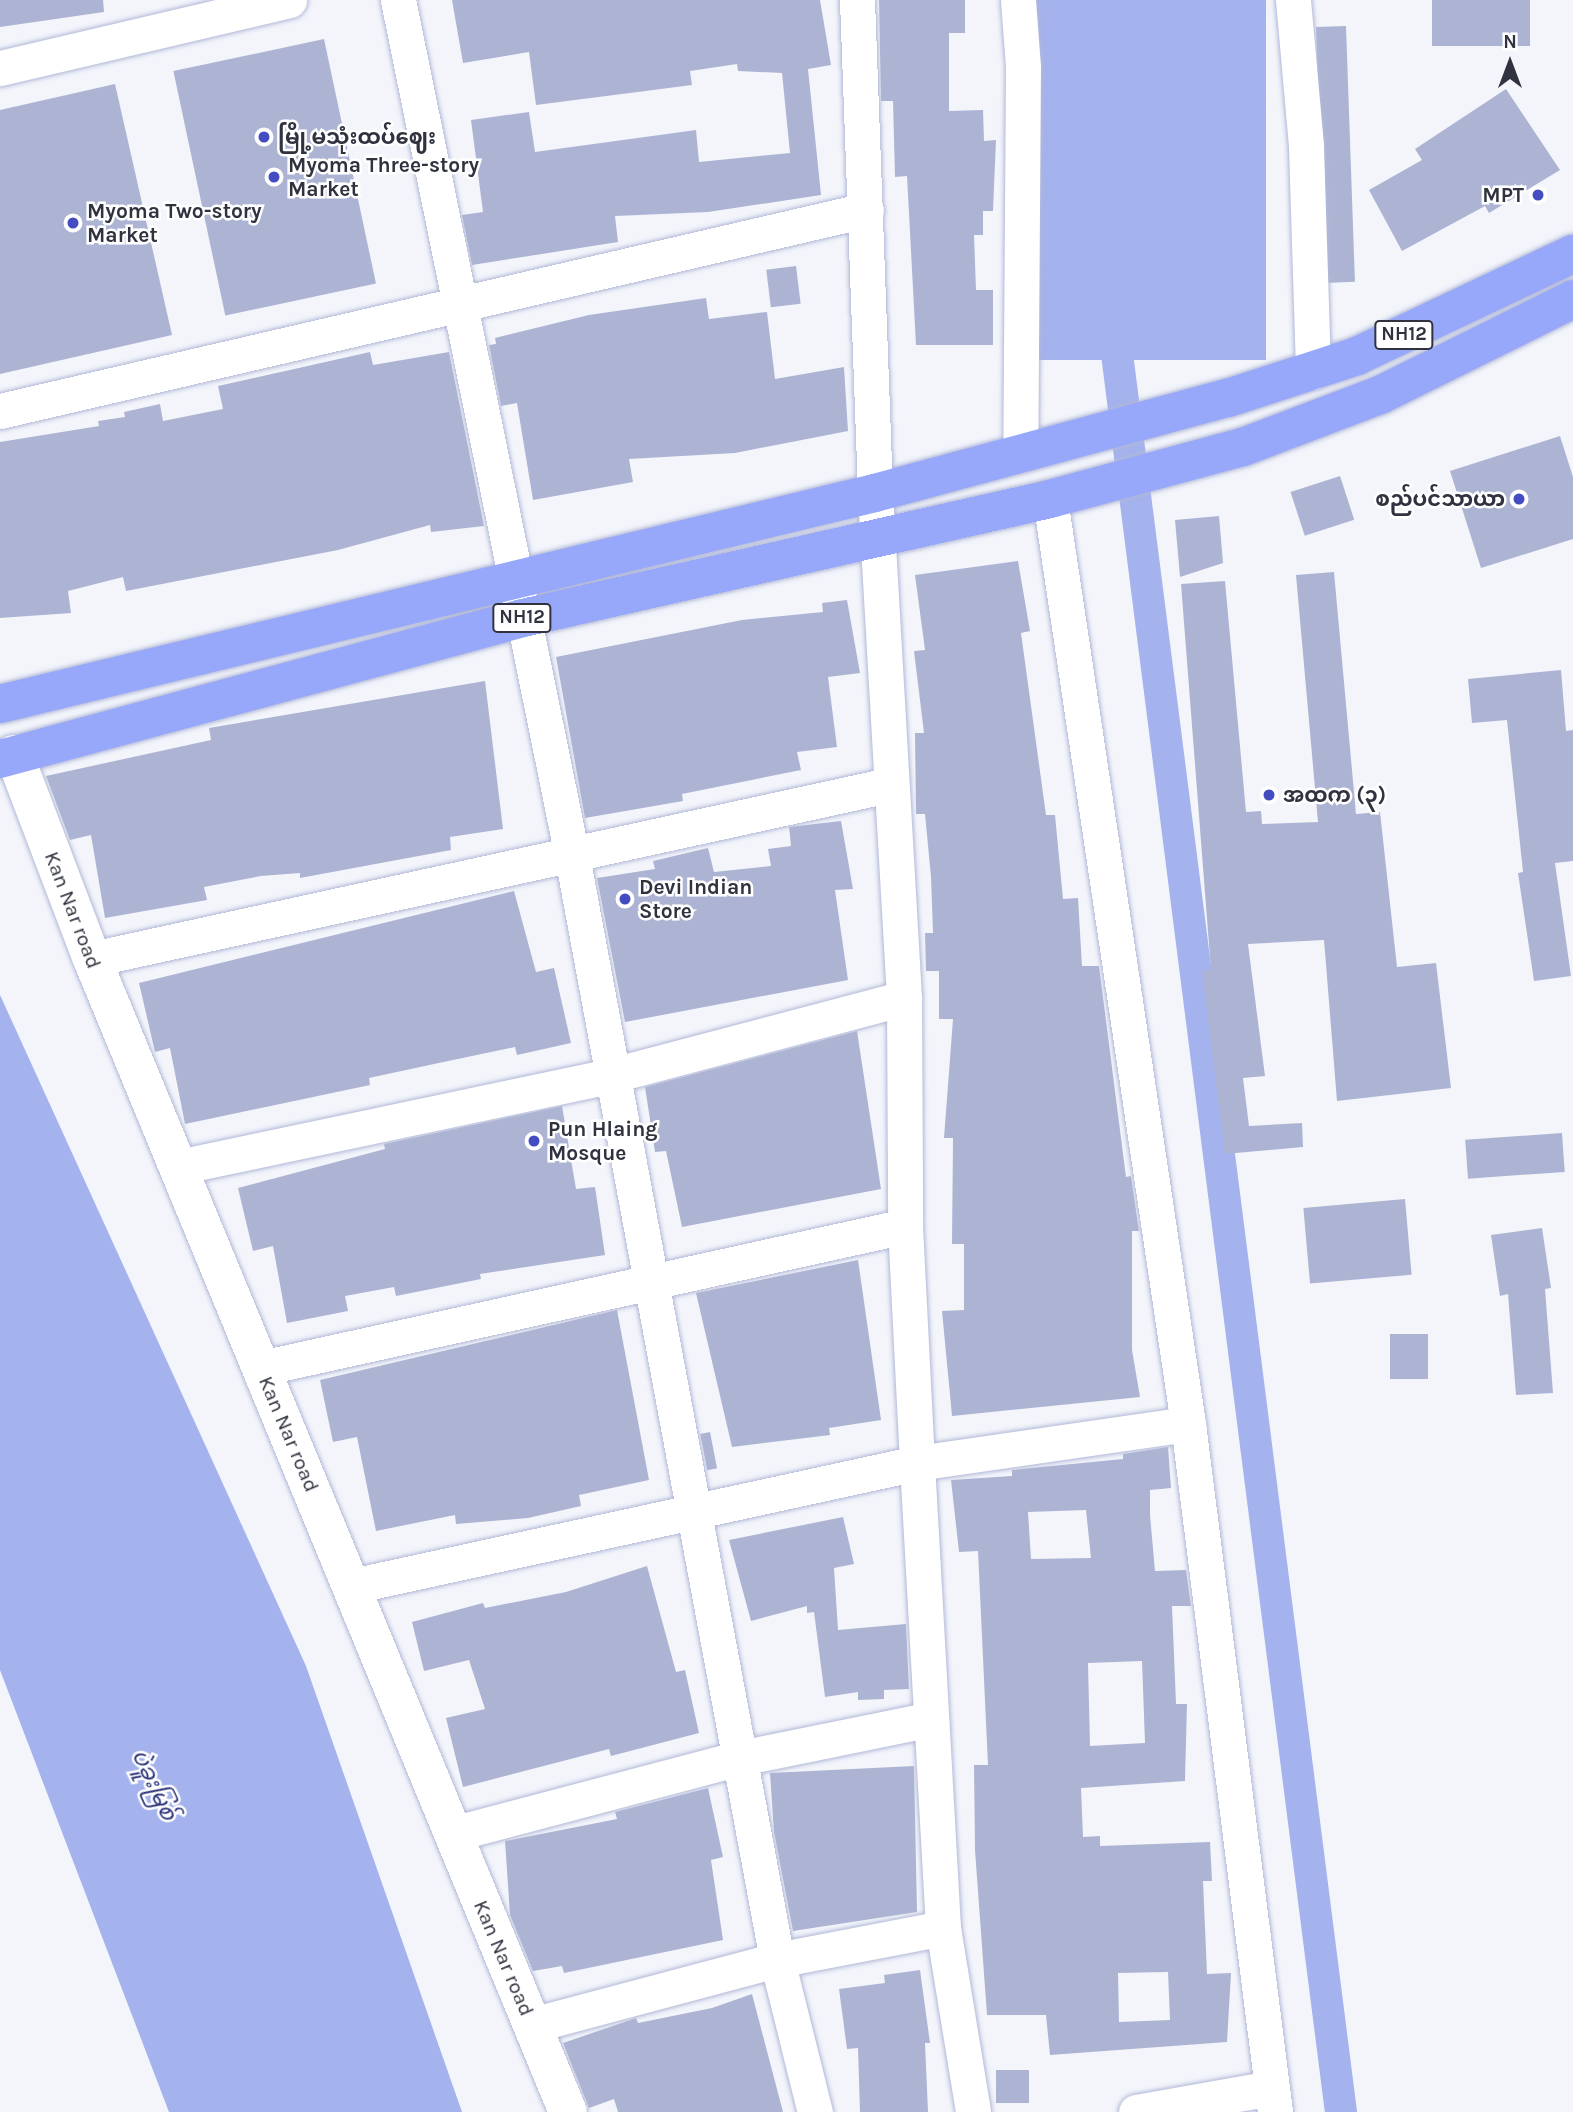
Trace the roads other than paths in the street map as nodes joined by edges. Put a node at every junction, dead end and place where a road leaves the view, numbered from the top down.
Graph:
1 (289, 0) edge
2 (398, 0) edge
3 (857, 0) edge
4 (1018, 0) edge
5 (1293, 0) edge
6 (0, 68) edge
7 (866, 210) junction
8 (1573, 254) edge
9 (459, 305) junction
10 (1569, 310) edge
11 (1313, 372) junction
12 (0, 411) edge
13 (1030, 451) junction
14 (875, 494) junction
15 (1050, 499) junction
16 (880, 538) junction
17 (517, 578) junction
18 (523, 618) junction
19 (0, 704) edge
20 (7, 757) edge
21 (889, 785) junction
22 (572, 856) junction
23 (92, 960) junction
24 (904, 998) junction
25 (613, 1075) junction
26 (178, 1167) junction
27 (905, 1226) junction
28 (651, 1278) junction
29 (261, 1368) junction
30 (1188, 1424) junction
31 (916, 1463) junction
32 (694, 1513) junction
33 (352, 1586) junction
34 (931, 1719) junction
35 (740, 1758) junction
36 (452, 1834) junction
37 (943, 1928) junction
38 (777, 1960) junction
39 (532, 2025) junction
40 (1273, 2100) edge
41 (568, 2112) edge
42 (815, 2112) edge
43 (973, 2112) edge
44 (1136, 2112) edge

1 - 6 street
2 - 9 street
3 - 7 street
4 - 13 street
5 - 11 street
7 - 9 street
7 - 14 street
8 - 11 highway, NH12
9 - 12 street
9 - 17 street
10 - 15 highway, NH12
11 - 13 highway, NH12
13 - 14 highway, NH12
14 - 16 street
14 - 17 highway, NH12
15 - 16 highway, NH12
15 - 30 street
16 - 18 highway, NH12
16 - 21 street
17 - 18 street
17 - 19 highway, NH12
18 - 20 highway, NH12
18 - 22 street
20 - 23 street, Kan Nar road
21 - 22 street
21 - 24 street
22 - 23 street
22 - 25 street
23 - 26 street, Kan Nar road
24 - 25 street
24 - 27 street
25 - 26 street
25 - 28 street
26 - 29 street, Kan Nar road
27 - 28 street
27 - 31 street
28 - 29 street
28 - 32 street
29 - 33 street, Kan Nar road
30 - 31 street
30 - 40 street
31 - 32 street
31 - 34 street
32 - 33 street
32 - 35 street
33 - 36 street, Kan Nar road
34 - 35 street
34 - 37 street
35 - 36 street
35 - 38 street
36 - 39 street, Kan Nar road
37 - 38 street
37 - 43 street
38 - 39 street
38 - 42 street
39 - 41 street, Kan Nar road
40 - 44 street

